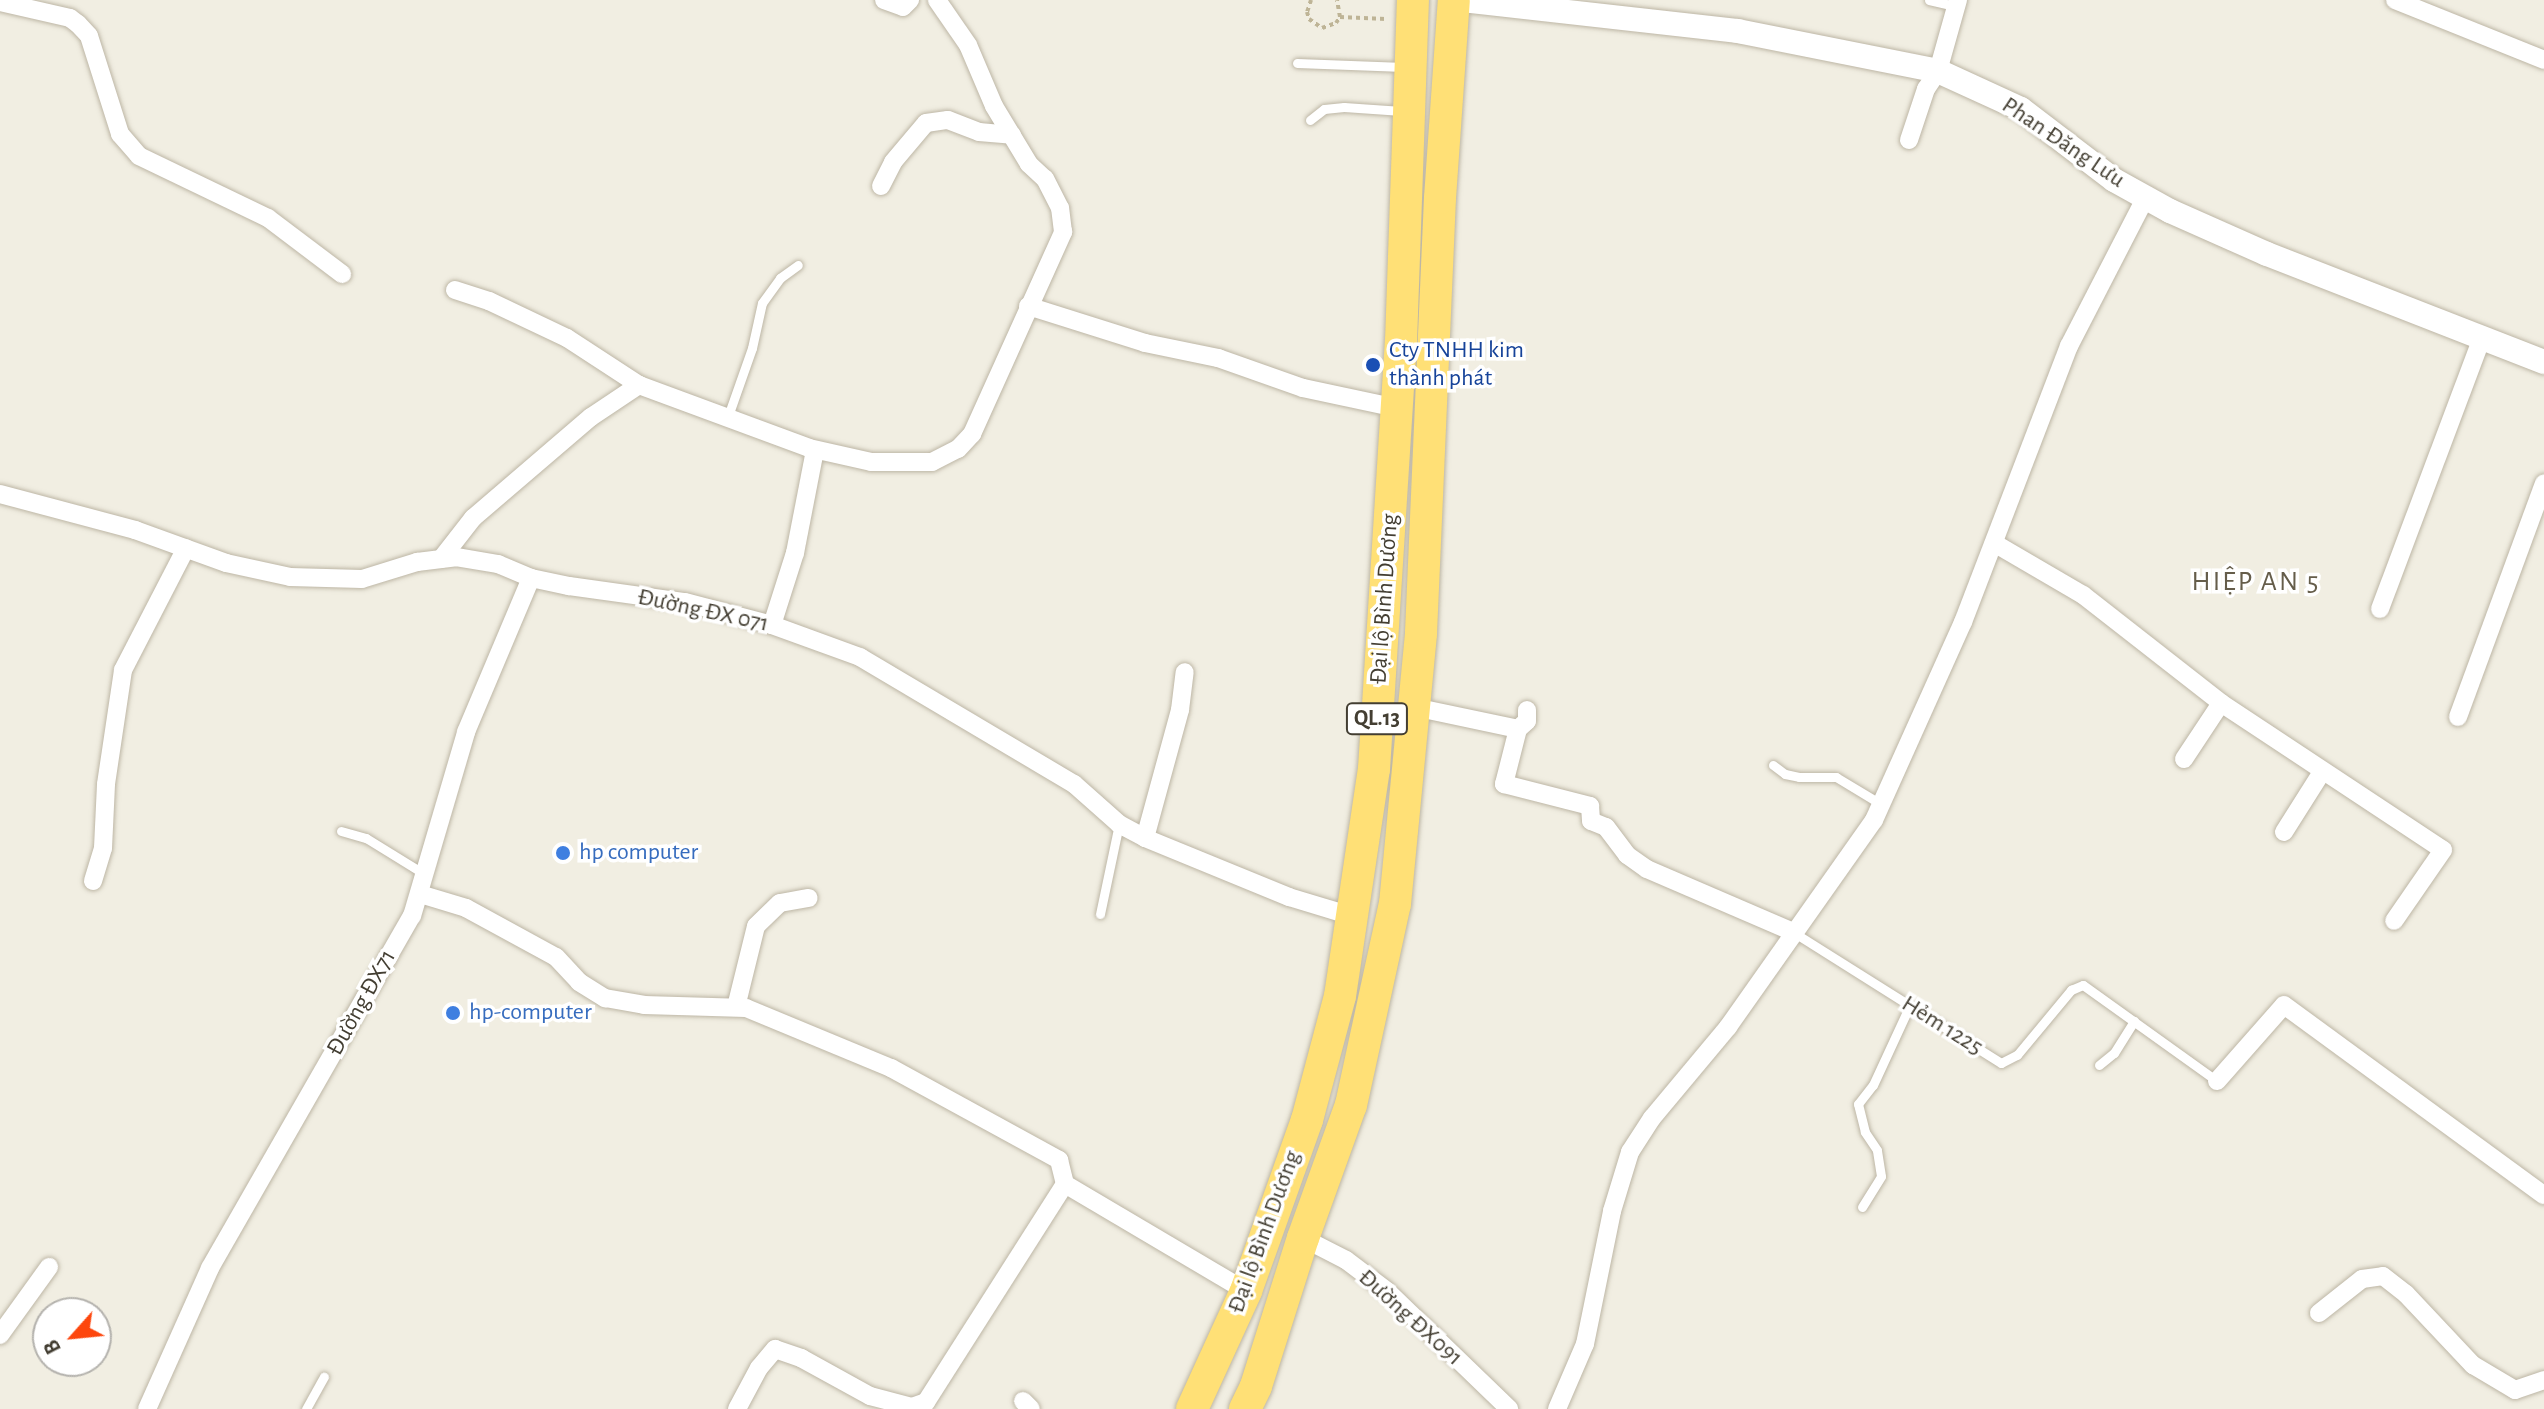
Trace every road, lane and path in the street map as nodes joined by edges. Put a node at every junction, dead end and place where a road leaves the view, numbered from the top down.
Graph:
1 (884, 0) edge
2 (910, 0) edge
3 (937, 0) edge
4 (1311, 0) edge
5 (1337, 0) edge
6 (1454, 0) edge
7 (1461, 0) edge
8 (1929, 0) edge
9 (2395, 0) edge
10 (0, 2) edge
11 (1957, 3) edge
12 (1551, 6) edge
13 (70, 9) edge
14 (1413, 10) edge
15 (1340, 17) junction
16 (2544, 60) edge
17 (1297, 63) dead end
18 (1411, 67) junction
19 (1938, 71) junction
20 (1410, 111) junction
21 (1310, 120) dead end
22 (1012, 135) junction
23 (1909, 140) dead end
24 (881, 186) dead end
25 (2146, 197) junction
26 (798, 265) dead end
27 (342, 274) dead end
28 (455, 290) dead end
29 (1028, 306) junction
30 (2482, 338) junction
31 (2544, 362) edge
32 (639, 385) junction
33 (1397, 408) junction
34 (727, 419) junction
35 (815, 450) junction
36 (2544, 483) edge
37 (0, 494) edge
38 (1994, 543) junction
39 (186, 548) junction
40 (441, 559) junction
41 (531, 578) junction
42 (2380, 609) dead end
43 (772, 625) junction
44 (1185, 672) dead end
45 (2221, 703) junction
46 (1414, 707) junction
47 (1527, 710) dead end
48 (2458, 717) dead end
49 (1518, 729) junction
50 (2184, 759) dead end
51 (1773, 765) dead end
52 (2322, 772) junction
53 (1881, 804) junction
54 (1119, 824) junction
55 (341, 831) dead end
56 (2284, 832) dead end
57 (1145, 838) junction
58 (426, 875) junction
59 (93, 881) dead end
60 (420, 894) junction
61 (809, 898) dead end
62 (1100, 914) dead end
63 (1352, 916) junction
64 (2394, 921) dead end
65 (1793, 932) junction
66 (736, 1007) junction
67 (1909, 1007) junction
68 (2134, 1021) junction
69 (2099, 1065) dead end
70 (2217, 1081) joint
71 (1065, 1184) junction
72 (2544, 1195) edge
73 (1862, 1207) dead end
74 (1303, 1238) junction
75 (49, 1267) dead end
76 (1246, 1291) junction
77 (2319, 1313) dead end
78 (0, 1335) edge
79 (324, 1377) dead end
80 (2544, 1380) edge
81 (147, 1409) edge
82 (306, 1409) edge
83 (737, 1409) edge
84 (1192, 1409) edge
85 (1245, 1409) edge
86 (1509, 1409) edge
87 (1557, 1409) edge

1 - 2 street
3 - 22 street
4 - 15 path
5 - 15 path
6 - 46 highway, Đại lộ Bình Dương / QL.13
7 - 12 street, Phan Đăng Lưu
8 - 11 lane
9 - 16 street
10 - 13 street
11 - 19 street
12 - 19 street, Phan Đăng Lưu
13 - 27 street
14 - 15 path
14 - 18 highway, Đại lộ Bình Dương / QL.13
17 - 18 lane
18 - 20 highway, Đại lộ Bình Dương / QL.13
19 - 23 street
19 - 25 street, Phan Đăng Lưu
20 - 21 lane
20 - 33 highway, Đại lộ Bình Dương / QL.13
22 - 24 street
22 - 29 street
25 - 30 street, Phan Đăng Lưu
25 - 38 street
26 - 34 lane
28 - 32 street
29 - 33 street
29 - 35 street
30 - 31 street, Phan Đăng Lưu
30 - 42 street
32 - 34 street
32 - 40 street
33 - 63 highway, Đại lộ Bình Dương / QL.13
34 - 35 street
35 - 43 street
36 - 48 street
37 - 39 street, Đường ĐX 071
38 - 45 street
38 - 53 street
39 - 40 street, Đường ĐX 071
39 - 59 street
40 - 41 street, Đường ĐX 071
41 - 43 street, Đường ĐX 071
41 - 58 street, Đường ĐX71
43 - 54 street, Đường ĐX 071
44 - 57 street
45 - 50 street
45 - 52 street
46 - 49 street
46 - 74 highway, Đại lộ Bình Dương / QL.13
47 - 49 street
49 - 65 street, Hẻm 1225
51 - 53 lane
52 - 56 street
52 - 64 street
53 - 65 street
54 - 57 street, Đường ĐX 071
54 - 62 lane
55 - 58 lane
57 - 63 street, Đường ĐX 071
58 - 60 street, Đường ĐX71
60 - 66 street
60 - 81 street, Đường ĐX71
61 - 66 street
63 - 76 highway, Đại lộ Bình Dương / QL.13
65 - 67 lane, Hẻm 1225
65 - 87 street
66 - 71 street
67 - 68 lane, Hẻm 1225
67 - 73 lane
68 - 69 lane
68 - 70 lane, Hẻm 1225
70 - 72 street, Hẻm 1225
71 - 76 street
71 - 83 street
74 - 85 highway, Đại lộ Bình Dương / QL.13
74 - 86 street, Đường ĐX091
75 - 78 street
76 - 84 highway, Đại lộ Bình Dương / QL.13
77 - 80 street
79 - 82 lane

